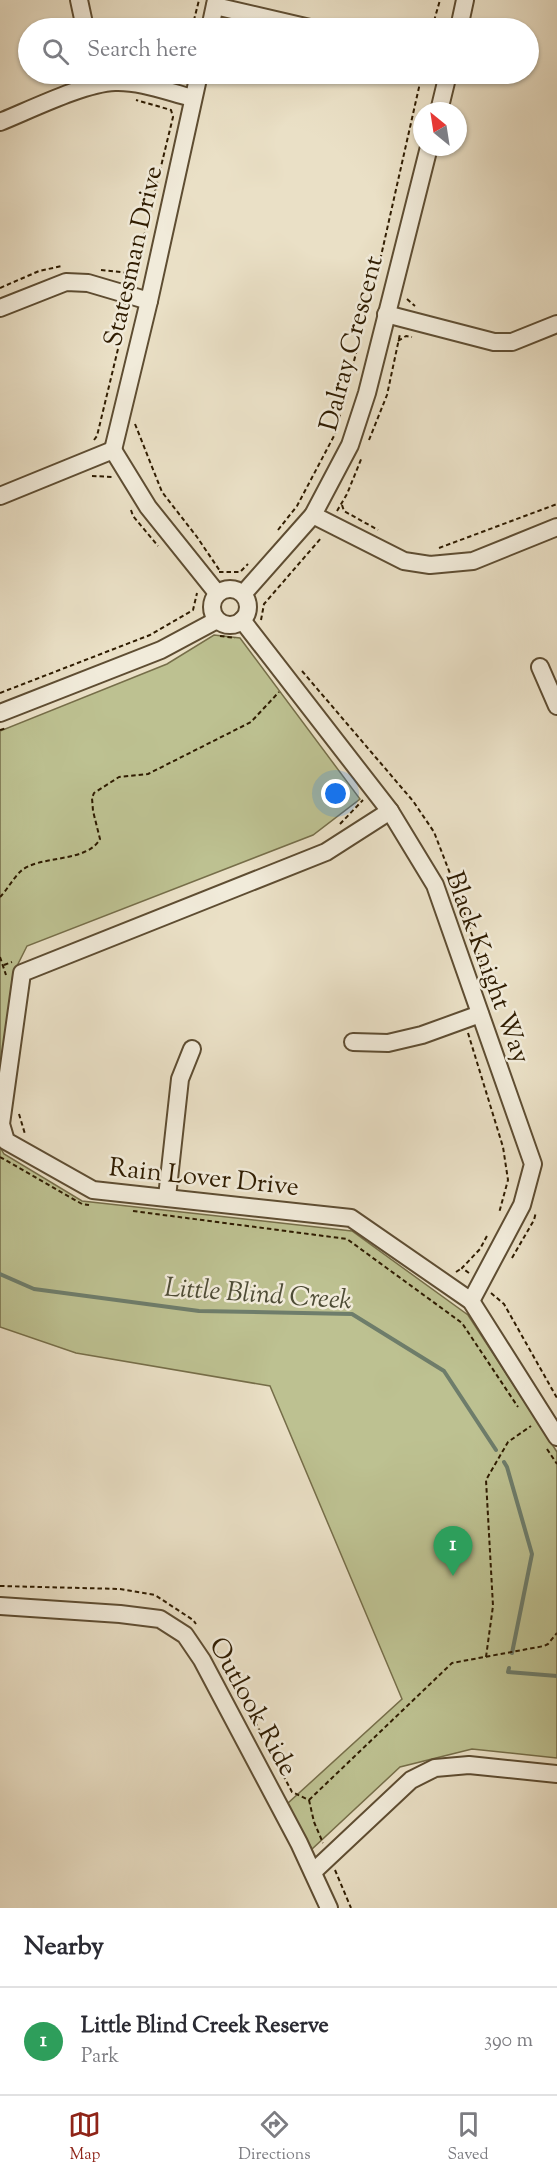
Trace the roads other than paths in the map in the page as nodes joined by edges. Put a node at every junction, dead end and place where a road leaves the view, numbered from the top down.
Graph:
1 (80, 0) edge
2 (465, 0) edge
3 (210, 2) edge
4 (83, 18) edge
5 (210, 18) edge
6 (272, 18) edge
7 (461, 18) edge
8 (83, 84) edge
9 (134, 84) edge
10 (196, 84) edge
11 (446, 84) edge
12 (193, 98) junction
13 (441, 102) edge
14 (0, 122) edge
15 (427, 156) edge
16 (149, 302) junction
17 (0, 308) edge
18 (386, 314) junction
19 (557, 324) edge
20 (113, 450) junction
21 (0, 496) edge
22 (314, 515) junction
23 (557, 527) edge
24 (215, 582) junction
25 (243, 594) junction
26 (217, 620) junction
27 (246, 625) junction
28 (540, 668) dead end
29 (557, 704) edge
30 (5, 719) edge
31 (390, 811) junction
32 (480, 1014) junction
33 (353, 1042) dead end
34 (192, 1049) dead end
35 (167, 1197) junction
36 (471, 1300) junction
37 (551, 1441) edge
38 (0, 1606) edge
39 (557, 1774) edge
40 (313, 1872) junction
41 (329, 1908) edge

1 - 4 street
2 - 7 street
3 - 5 street
3 - 6 street
8 - 14 street
9 - 12 street
10 - 12 street, Statesman Drive
11 - 13 street
12 - 16 street, Statesman Drive
15 - 18 street, Dalray Crescent
16 - 17 street
16 - 20 street, Statesman Drive
18 - 19 street
18 - 22 street, Dalray Crescent
20 - 21 street
20 - 24 street
22 - 23 street
22 - 25 street, Dalray Crescent
24 - 25 street
24 - 26 street
25 - 27 street
26 - 27 street
26 - 30 street
27 - 31 street, Black Knight Way
28 - 29 street
31 - 32 street, Black Knight Way
31 - 35 street, Rain Lover Drive
32 - 33 street
32 - 36 street, Black Knight Way
34 - 35 street
35 - 36 street, Rain Lover Drive
36 - 37 street, Rain Lover Drive
38 - 40 street, Outlook Ride
39 - 40 street
40 - 41 street, Outlook Ride

